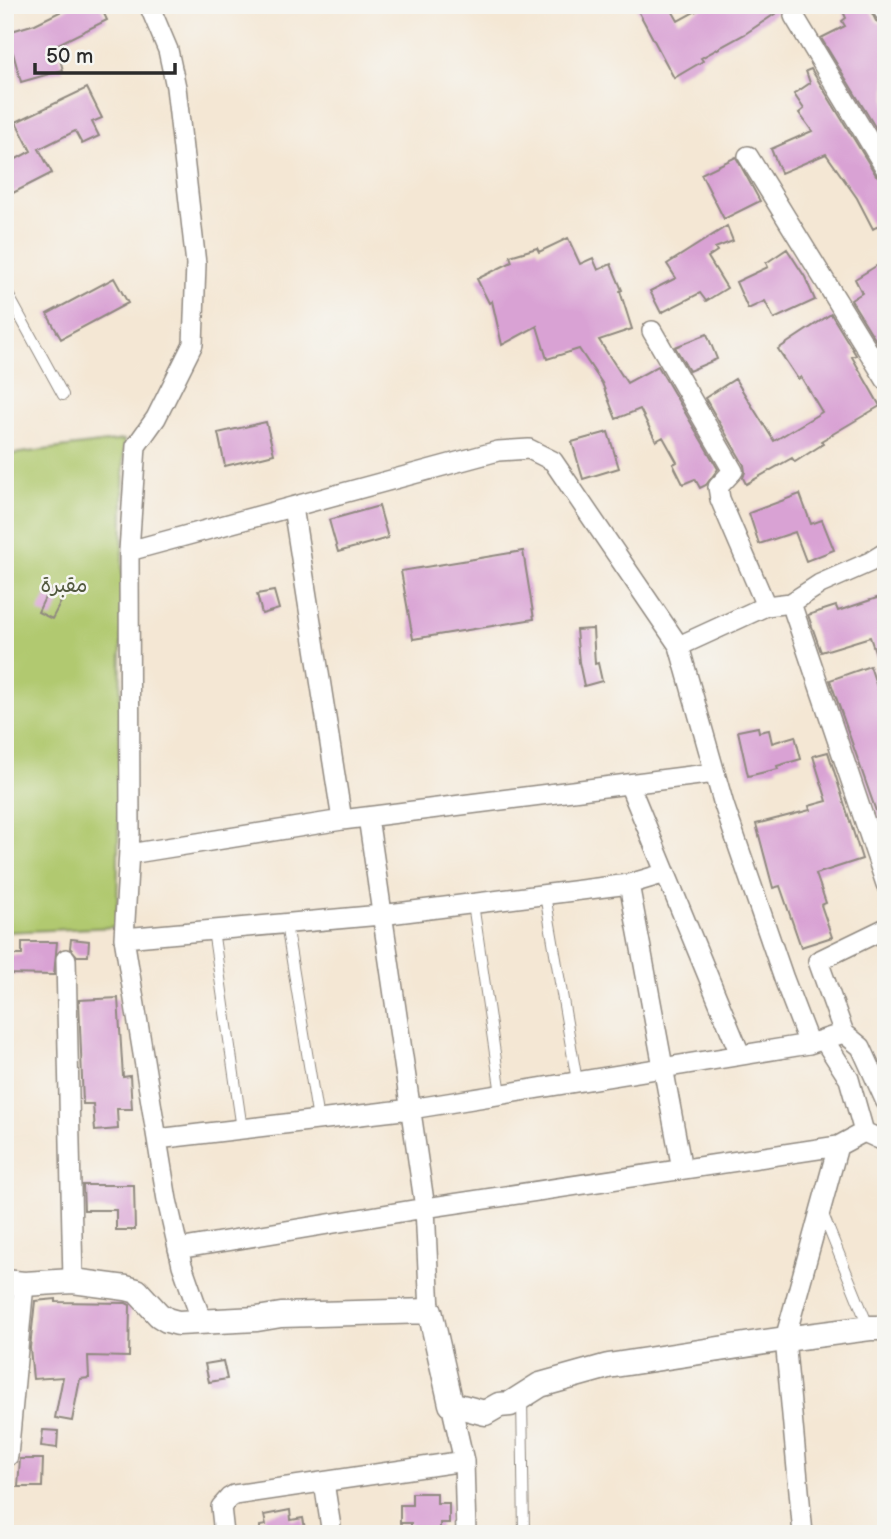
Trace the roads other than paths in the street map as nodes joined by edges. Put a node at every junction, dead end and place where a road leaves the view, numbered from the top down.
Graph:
1 (149, 5) edge
2 (880, 5) edge
3 (886, 14) edge
4 (794, 16) dead end
5 (748, 156) dead end
6 (886, 169) edge
7 (5, 289) edge
8 (652, 331) dead end
9 (886, 380) edge
10 (63, 395) dead end
11 (293, 507) junction
12 (129, 551) junction
13 (886, 552) edge
14 (791, 603) junction
15 (766, 606) junction
16 (680, 646) junction
17 (715, 773) junction
18 (629, 784) junction
19 (368, 817) junction
20 (342, 820) junction
21 (129, 854) junction
22 (666, 873) junction
23 (629, 884) junction
24 (886, 884) edge
25 (545, 895) junction
26 (473, 904) junction
27 (381, 915) junction
28 (286, 924) junction
29 (886, 928) edge
30 (213, 930) junction
31 (124, 939) junction
32 (66, 959) dead end
33 (844, 1032) junction
34 (817, 1042) junction
35 (740, 1054) junction
36 (663, 1067) junction
37 (577, 1081) junction
38 (501, 1094) junction
39 (886, 1102) edge
40 (411, 1109) junction
41 (317, 1120) junction
42 (242, 1129) junction
43 (864, 1132) junction
44 (157, 1139) junction
45 (886, 1142) edge
46 (838, 1146) junction
47 (682, 1169) junction
48 (425, 1208) junction
49 (820, 1208) junction
50 (177, 1249) junction
51 (73, 1281) junction
52 (15, 1283) edge
53 (430, 1311) junction
54 (202, 1322) junction
55 (878, 1328) edge
56 (785, 1339) junction
57 (522, 1397) junction
58 (451, 1404) junction
59 (8, 1456) dead end
60 (464, 1461) junction
61 (324, 1482) junction
62 (223, 1534) edge
63 (332, 1534) edge
64 (466, 1534) edge
65 (524, 1534) edge
66 (803, 1534) edge

1 - 12 street
2 - 3 street
4 - 6 street
5 - 9 street
7 - 10 lane
8 - 15 street
11 - 12 street
11 - 16 street
11 - 20 street
12 - 21 street
13 - 14 street
14 - 15 street
14 - 24 street
15 - 16 street
16 - 17 street
17 - 18 street
17 - 34 street
18 - 19 street
18 - 22 street
19 - 20 street
19 - 27 street
20 - 21 street
21 - 31 street
22 - 23 street
22 - 35 street
23 - 25 street
23 - 36 street
25 - 26 street
25 - 37 lane
26 - 27 street
26 - 38 lane
27 - 28 street
27 - 40 street
28 - 30 street
28 - 41 lane
29 - 33 street
30 - 31 street
30 - 42 lane
31 - 44 street
32 - 51 street
33 - 34 street
33 - 39 street
34 - 35 street
34 - 43 street
35 - 36 street
36 - 37 street
36 - 47 street
37 - 38 street
38 - 40 street
40 - 41 street
40 - 48 street
41 - 42 street
42 - 44 street
43 - 45 street
43 - 46 street
44 - 50 street
46 - 47 street
46 - 49 street
47 - 48 street
48 - 50 street
48 - 53 street
49 - 55 lane
49 - 56 street
50 - 54 street
51 - 52 street
51 - 54 street
52 - 59 street
53 - 54 street
53 - 58 street
55 - 56 street
56 - 57 street
56 - 66 street
57 - 58 street
57 - 65 lane
58 - 60 street
60 - 61 street
60 - 64 street
61 - 62 street
61 - 63 street

